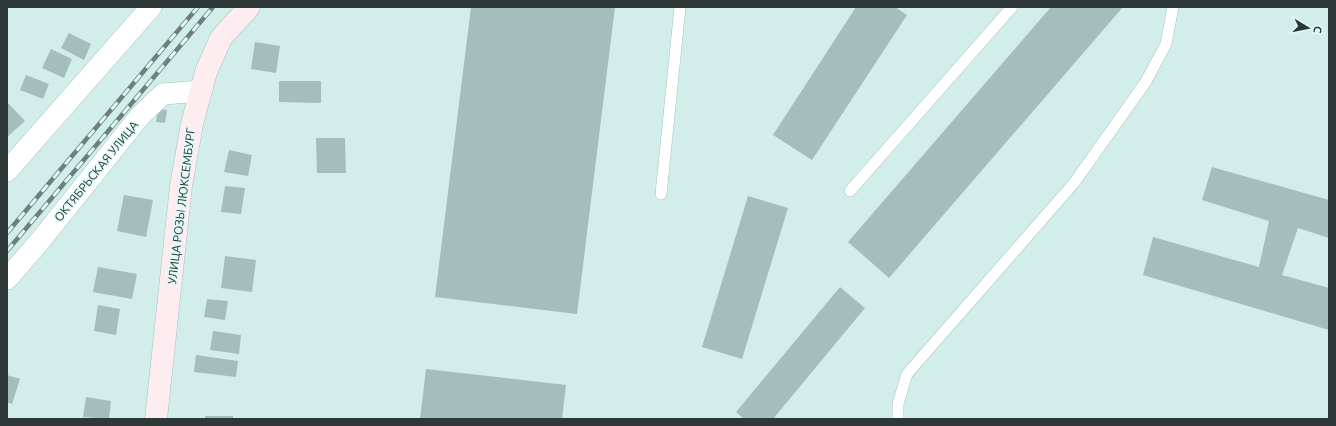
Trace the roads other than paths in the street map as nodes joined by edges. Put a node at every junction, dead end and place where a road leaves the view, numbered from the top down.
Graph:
1 (151, 7) edge
2 (249, 7) edge
3 (680, 7) edge
4 (1012, 7) edge
5 (1173, 7) edge
6 (201, 91) junction
7 (7, 171) edge
8 (850, 191) dead end
9 (661, 194) dead end
10 (7, 279) edge
11 (156, 419) edge
12 (898, 419) edge

1 - 7 street
2 - 6 main road, УЛИЦА РОЗЫ ЛЮКСЕМБУРГ
3 - 9 lane
4 - 8 lane
5 - 12 lane
6 - 10 street, ОКТЯБРЬСКАЯ УЛИЦА
6 - 11 main road, УЛИЦА РОЗЫ ЛЮКСЕМБУРГ

